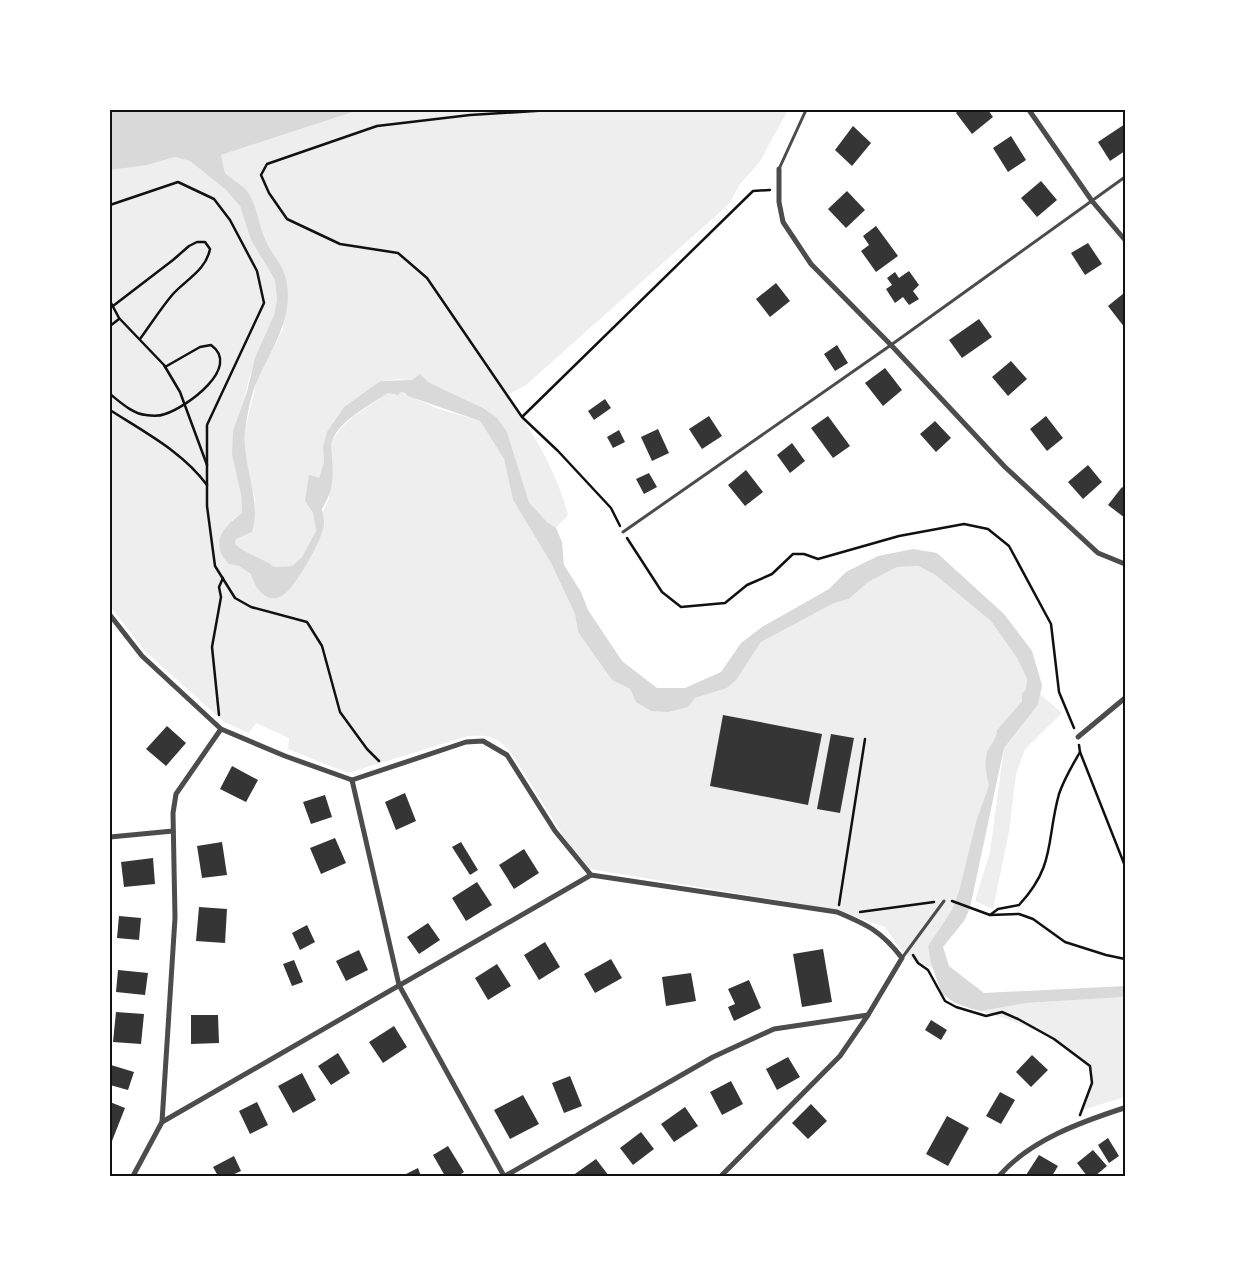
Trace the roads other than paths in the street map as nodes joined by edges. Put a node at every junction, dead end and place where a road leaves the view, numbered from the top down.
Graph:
1 (806, 110) edge
2 (1030, 110) edge
3 (779, 169) joint
4 (1125, 177) edge
5 (1092, 201) junction
6 (1125, 240) edge
7 (891, 345) junction
8 (623, 532) road end
9 (1125, 564) edge
10 (110, 615) edge
11 (1125, 698) edge
12 (221, 729) junction
13 (1078, 737) road end
14 (352, 780) junction
15 (173, 830) junction
16 (110, 837) edge
17 (591, 876) junction
18 (944, 901) road end
19 (902, 958) junction
20 (399, 985) junction
21 (868, 1015) junction
22 (1124, 1108) edge
23 (162, 1122) junction
24 (133, 1176) edge
25 (504, 1176) edge
26 (721, 1176) edge
27 (999, 1176) edge

1 - 3 lane
2 - 5 street
3 - 7 street
4 - 5 lane
5 - 6 street
5 - 7 lane
7 - 8 lane
7 - 9 street
10 - 12 street
11 - 13 street
12 - 14 street
12 - 15 street
14 - 17 street
14 - 20 street
15 - 16 street
15 - 23 street
17 - 19 street
17 - 20 street
18 - 19 lane
19 - 21 street
20 - 23 street
20 - 25 street
21 - 25 street
21 - 26 street
22 - 27 street
23 - 24 street

